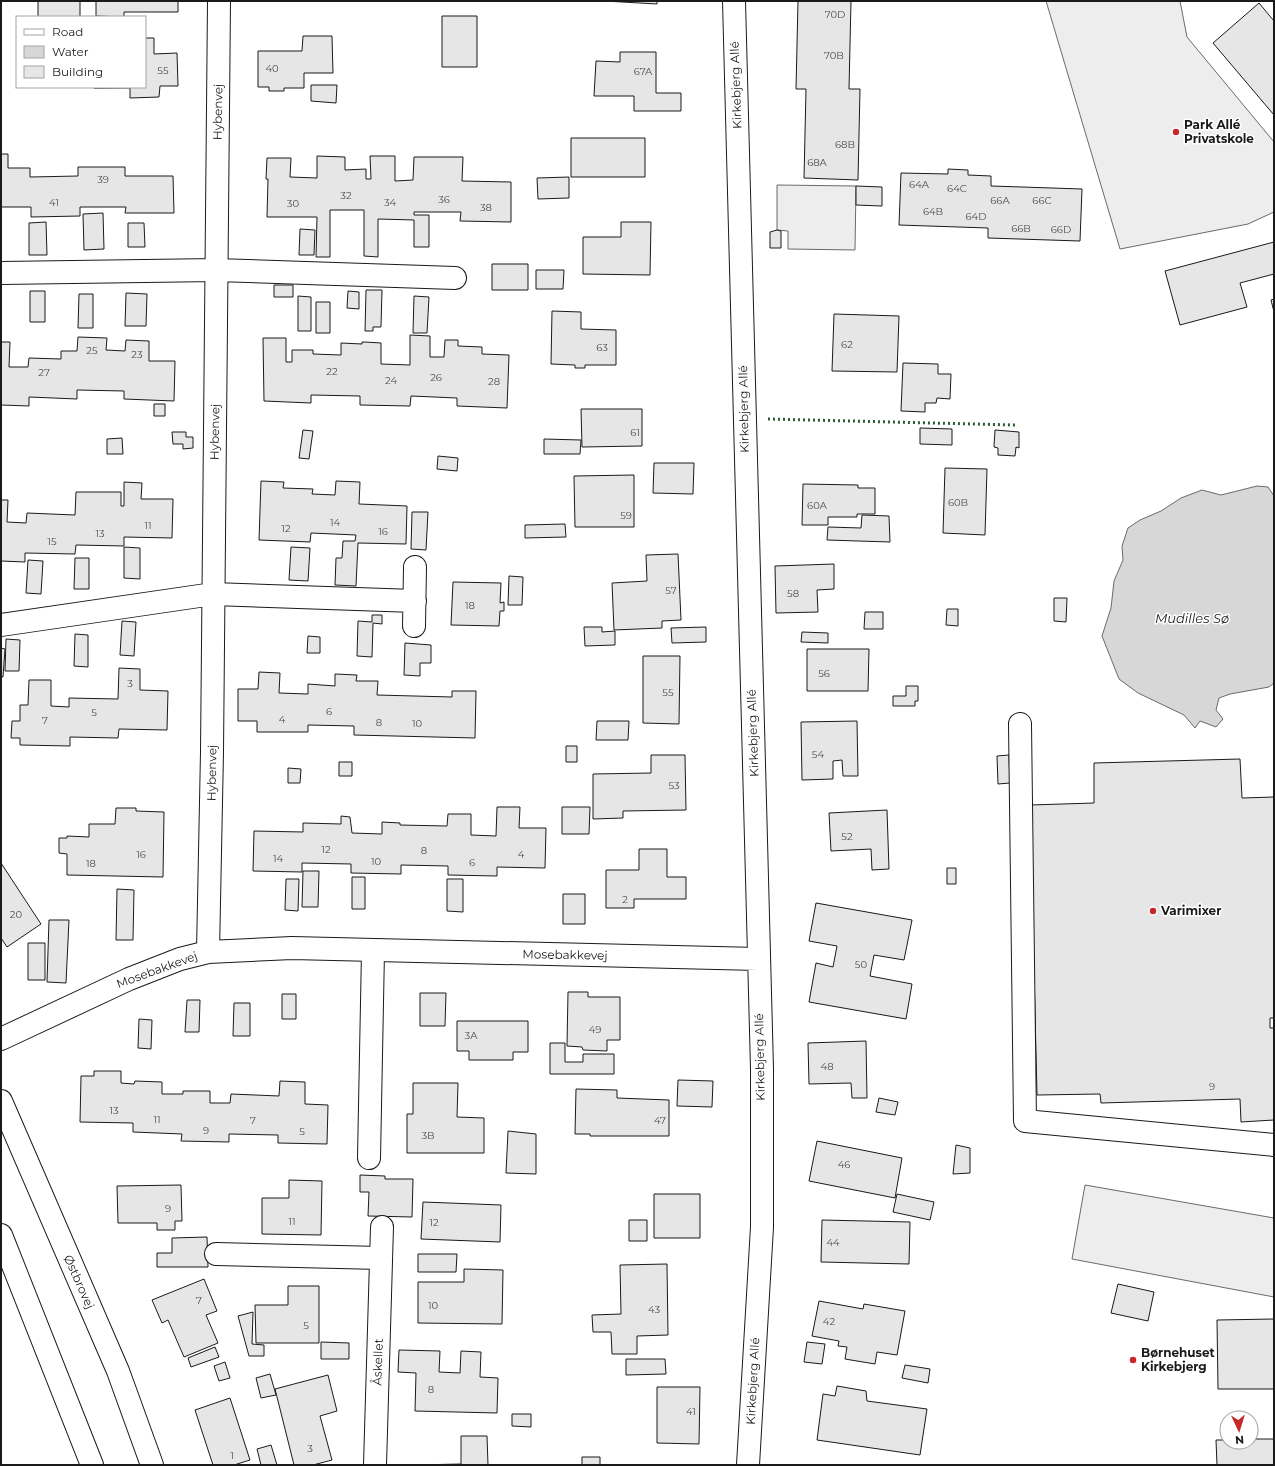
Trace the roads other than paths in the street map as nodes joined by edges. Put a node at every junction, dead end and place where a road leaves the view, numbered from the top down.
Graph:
1 (219, 1) edge
2 (734, 1) edge
3 (216, 270) junction
4 (1, 273) edge
5 (455, 278) dead end
6 (415, 567) dead end
7 (213, 594) junction
8 (414, 601) junction
9 (1, 625) edge
10 (414, 626) dead end
11 (1020, 724) dead end
12 (373, 951) junction
13 (208, 952) junction
14 (758, 959) junction
15 (1, 1039) edge
16 (1, 1101) edge
17 (1274, 1145) edge
18 (369, 1158) dead end
19 (382, 1227) dead end
20 (1, 1235) edge
21 (216, 1254) dead end
22 (381, 1258) junction
23 (92, 1465) edge
24 (152, 1465) edge
25 (375, 1465) edge
26 (748, 1465) edge

1 - 3 street, Hybenvej
2 - 14 street, Kirkebjerg Allé
3 - 4 street
3 - 5 street
3 - 7 street, Hybenvej
6 - 8 street
7 - 8 street
7 - 9 street
7 - 13 street, Hybenvej
8 - 10 street
11 - 17 street
12 - 13 street, Mosebakkevej
12 - 14 street, Mosebakkevej
12 - 18 street
13 - 15 street, Mosebakkevej
14 - 26 street, Kirkebjerg Allé
16 - 24 street, Østbrovej
19 - 22 street, Åskellet
20 - 23 street
21 - 22 street
22 - 25 street, Åskellet

